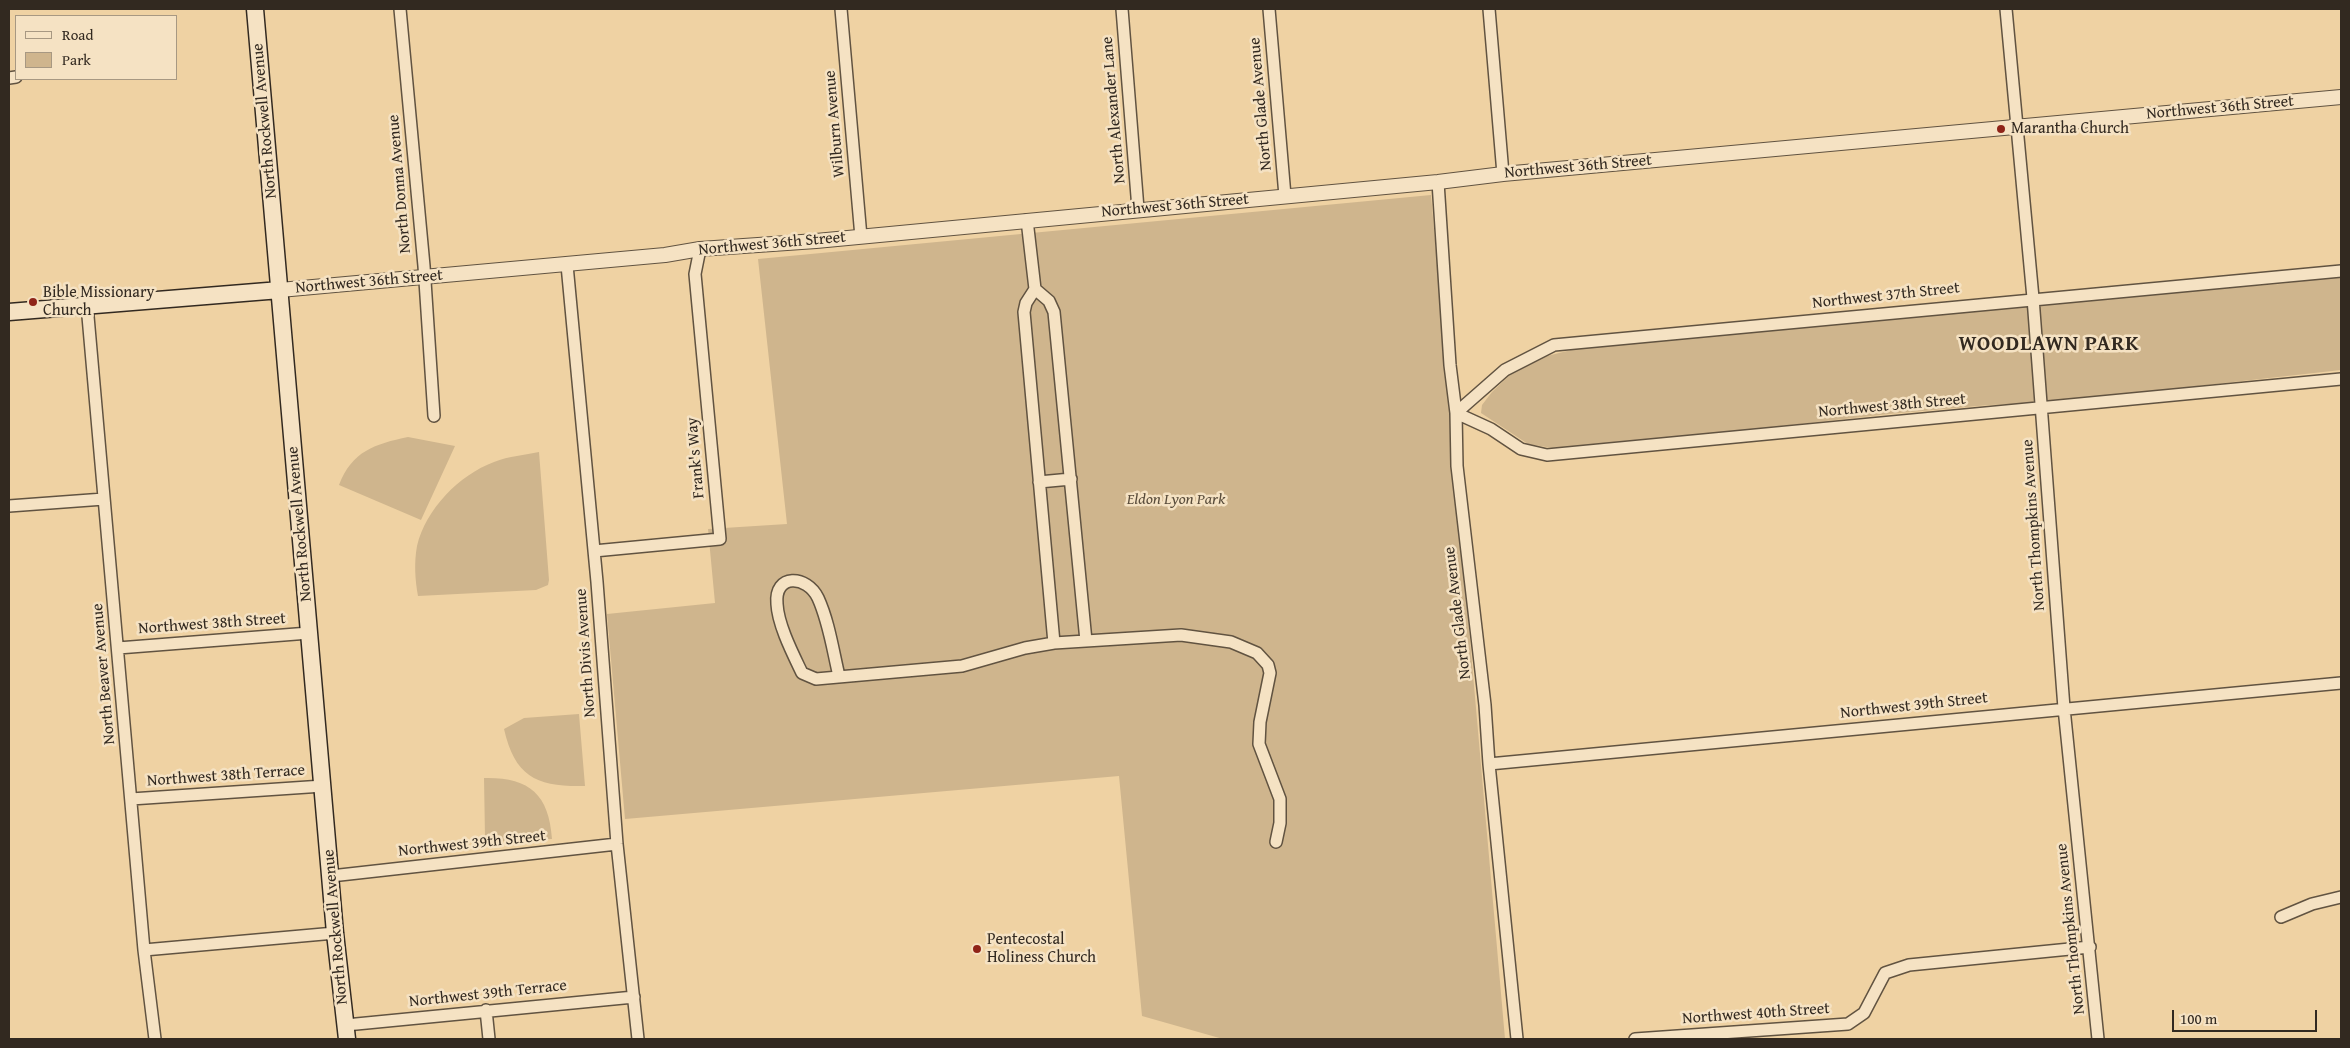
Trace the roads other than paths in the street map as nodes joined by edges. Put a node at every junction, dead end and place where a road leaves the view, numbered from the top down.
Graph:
1 (255, 9) edge
2 (400, 9) edge
3 (841, 9) edge
4 (1122, 9) edge
5 (1269, 9) edge
6 (1489, 9) edge
7 (2006, 9) edge
8 (2341, 97) edge
9 (2016, 128) junction
10 (1504, 174) junction
11 (1438, 182) junction
12 (1285, 196) junction
13 (1138, 209) junction
14 (1028, 220) junction
15 (861, 237) junction
16 (700, 249) junction
17 (568, 264) junction
18 (2341, 270) edge
19 (424, 277) junction
20 (1035, 289) junction
21 (280, 290) junction
22 (2033, 298) junction
23 (87, 305) junction
24 (9, 312) edge
25 (2341, 379) edge
26 (2041, 408) junction
27 (1456, 413) junction
28 (434, 416) dead end
29 (1070, 479) junction
30 (1039, 482) junction
31 (104, 499) junction
32 (9, 506) edge
33 (594, 551) junction
34 (309, 633) junction
35 (1086, 642) junction
36 (1054, 643) junction
37 (118, 648) junction
38 (840, 676) junction
39 (2341, 683) edge
40 (2064, 708) junction
41 (1489, 764) junction
42 (323, 786) junction
43 (131, 799) junction
44 (1276, 842) dead end
45 (617, 844) junction
46 (331, 876) junction
47 (2341, 898) edge
48 (2281, 917) dead end
49 (335, 933) junction
50 (2090, 947) junction
51 (144, 950) junction
52 (634, 996) junction
53 (486, 1010) junction
54 (346, 1032) edge
55 (155, 1039) edge
56 (489, 1039) edge
57 (638, 1039) edge
58 (1517, 1039) edge
59 (1634, 1039) edge
60 (2098, 1039) edge

1 - 21 main road, North Rockwell Avenue
2 - 19 street, North Donna Avenue
3 - 15 street, Wilburn Avenue
4 - 13 street, North Alexander Lane
5 - 12 street, North Glade Avenue
6 - 10 street
7 - 9 street, North Thompkins Avenue
8 - 9 street, Northwest 36th Street
9 - 10 street, Northwest 36th Street
9 - 22 street, North Thompkins Avenue
10 - 11 street, Northwest 36th Street
11 - 12 street, Northwest 36th Street
11 - 27 street, North Glade Avenue
12 - 13 street, Northwest 36th Street
13 - 14 street, Northwest 36th Street
14 - 15 street, Northwest 36th Street
14 - 20 street
15 - 16 street, Northwest 36th Street
16 - 17 street, Northwest 36th Street
16 - 33 street, Frank's Way
17 - 19 street, Northwest 36th Street
17 - 33 street, North Divis Avenue
18 - 22 street, Northwest 37th Street
19 - 21 street, Northwest 36th Street
19 - 28 street, North Donna Avenue
20 - 29 street
20 - 30 street
21 - 23 main road, Northwest 36th Street
21 - 34 main road, North Rockwell Avenue
22 - 26 street, North Thompkins Avenue
22 - 27 street, Northwest 37th Street
23 - 24 main road, Northwest 36th Street
23 - 31 street, North Beaver Avenue
25 - 26 street, Northwest 38th Street
26 - 27 street, Northwest 38th Street
26 - 40 street, North Thompkins Avenue
27 - 41 street, North Glade Avenue
29 - 30 street
29 - 35 street
30 - 36 street
31 - 32 street
31 - 37 street, North Beaver Avenue
33 - 45 street, North Divis Avenue
34 - 37 street, Northwest 38th Street
34 - 42 main road, North Rockwell Avenue
35 - 36 street
35 - 44 street
36 - 38 street
37 - 43 street, North Beaver Avenue
38 - 38 street
39 - 40 street, Northwest 39th Street
40 - 41 street, Northwest 39th Street
40 - 50 street, North Thompkins Avenue
41 - 58 street, North Glade Avenue
42 - 43 street, Northwest 38th Terrace
42 - 46 main road, North Rockwell Avenue
43 - 51 street, North Beaver Avenue
45 - 46 street, Northwest 39th Street
45 - 52 street, North Divis Avenue
46 - 49 main road, North Rockwell Avenue
47 - 48 street
49 - 51 street
49 - 54 main road, North Rockwell Avenue
50 - 59 street, Northwest 40th Street
50 - 60 street, North Thompkins Avenue
51 - 55 street, North Beaver Avenue
52 - 53 street, Northwest 39th Terrace
52 - 57 street, North Divis Avenue
53 - 54 street, Northwest 39th Terrace
53 - 56 street

